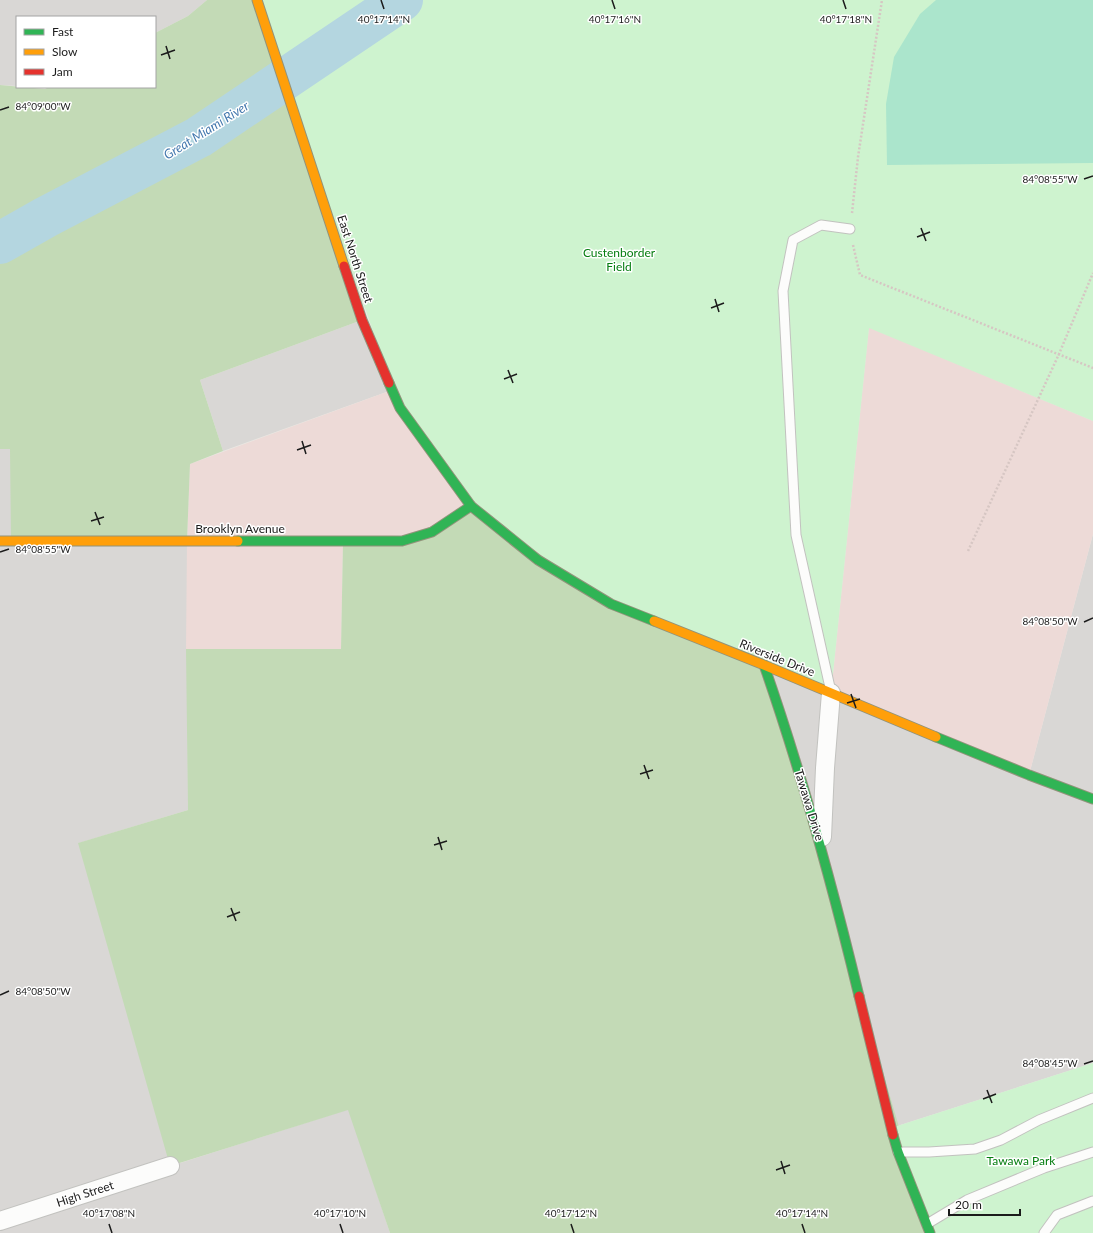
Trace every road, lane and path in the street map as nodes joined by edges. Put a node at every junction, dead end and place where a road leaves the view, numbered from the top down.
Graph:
1 (257, 0) edge
2 (882, 0) edge
3 (850, 229) junction
4 (1093, 273) edge
5 (1059, 354) junction
6 (1093, 368) edge
7 (471, 506) junction
8 (0, 541) edge
9 (968, 551) dead end
10 (764, 665) junction
11 (831, 693) junction
12 (1093, 799) edge
13 (822, 846) junction
14 (1093, 1098) edge
15 (898, 1152) junction
16 (1093, 1152) edge
17 (170, 1166) dead end
18 (1093, 1201) edge
19 (0, 1221) edge
20 (927, 1224) junction
21 (930, 1233) edge
22 (1044, 1233) edge

1 - 7 main road, East North Street
2 - 3 path
3 - 5 path
3 - 11 lane
4 - 5 path
5 - 6 path
5 - 9 path
7 - 8 main road, Brooklyn Avenue
7 - 10 main road, Riverside Drive
10 - 11 main road, Riverside Drive
10 - 13 main road, Tawawa Drive
11 - 12 main road, Riverside Drive
11 - 13 street, Tawawa Drive
13 - 15 main road
14 - 15 lane
15 - 20 main road
16 - 20 lane
17 - 19 street, High Street
18 - 22 lane
20 - 21 main road

